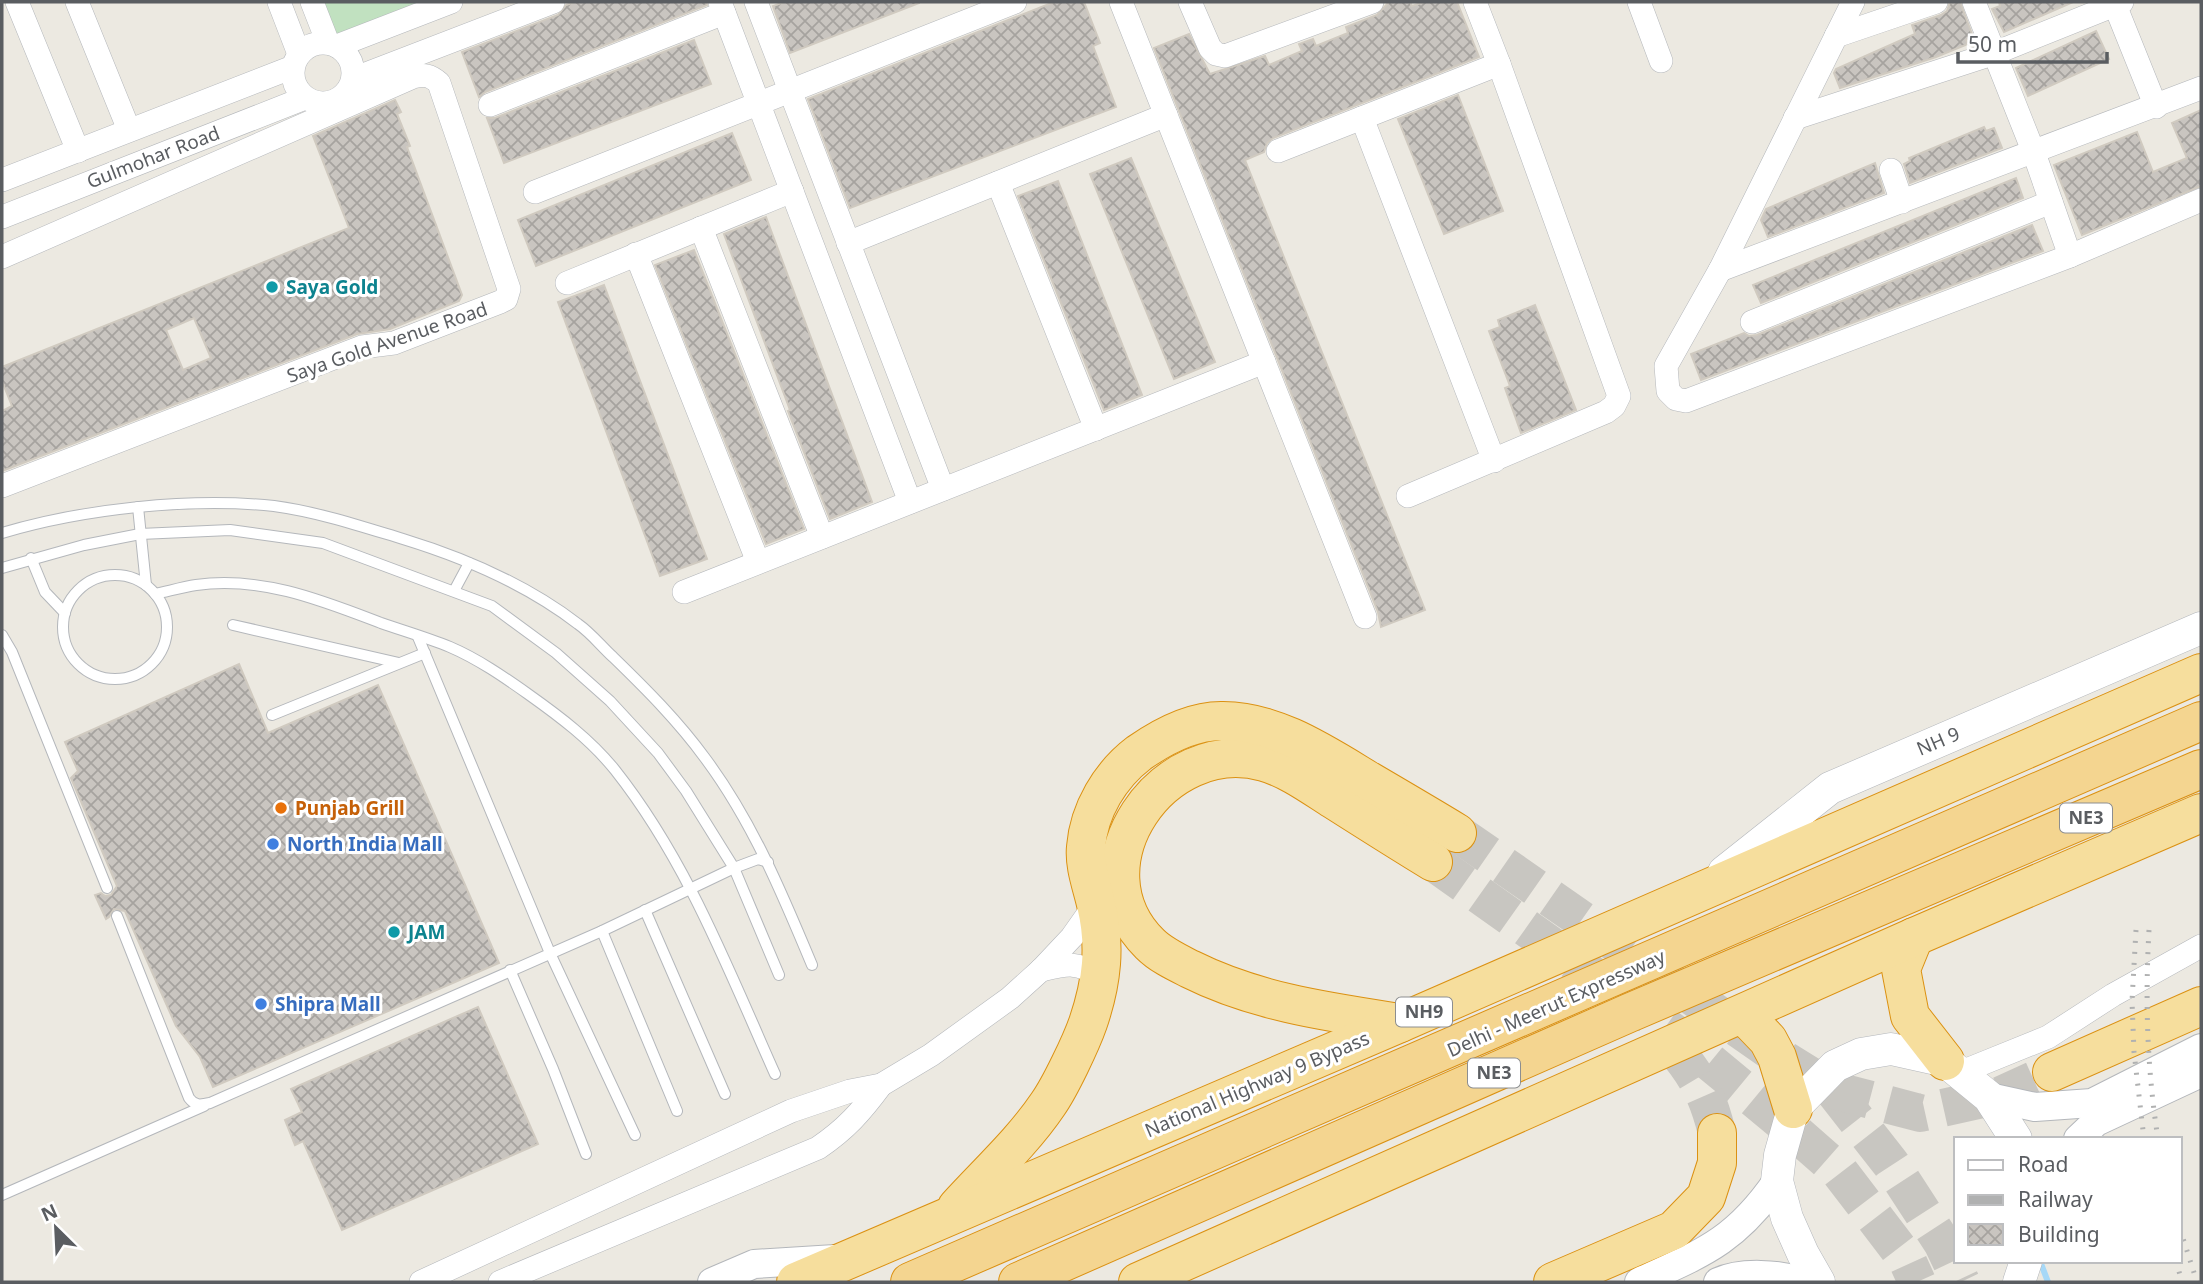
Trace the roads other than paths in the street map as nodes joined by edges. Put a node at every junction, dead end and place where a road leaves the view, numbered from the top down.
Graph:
1 (16, 2) edge
2 (77, 2) edge
3 (279, 2) edge
4 (312, 2) edge
5 (451, 2) edge
6 (553, 2) edge
7 (756, 2) edge
8 (1014, 2) edge
9 (1121, 2) edge
10 (1190, 2) edge
11 (1372, 2) edge
12 (1475, 2) edge
13 (1639, 2) edge
14 (1853, 2) edge
15 (1936, 2) edge
16 (1974, 2) edge
17 (2118, 3) edge
18 (722, 7) edge
19 (1836, 36) junction
20 (333, 45) junction
21 (1995, 53) junction
22 (296, 61) junction
23 (1661, 61) dead end
24 (1499, 64) junction
25 (353, 79) junction
26 (2201, 88) edge
27 (790, 91) junction
28 (305, 98) junction
29 (758, 104) junction
30 (490, 105) dead end
31 (2156, 107) junction
32 (1166, 115) junction
33 (1362, 118) junction
34 (1795, 118) junction
35 (129, 130) junction
36 (78, 151) junction
37 (1278, 151) dead end
38 (2034, 153) junction
39 (1891, 170) dead end
40 (2, 180) edge
41 (998, 183) junction
42 (792, 191) junction
43 (535, 192) dead end
44 (2201, 200) edge
45 (1902, 202) junction
46 (2051, 202) junction
47 (2, 217) edge
48 (701, 228) junction
49 (848, 243) junction
50 (636, 254) junction
51 (2070, 256) junction
52 (2, 257) edge
53 (1720, 270) junction
54 (567, 283) dead end
55 (1752, 322) dead end
56 (1264, 362) junction
57 (1096, 429) junction
58 (1494, 461) junction
59 (2, 486) edge
60 (943, 489) junction
61 (1408, 496) dead end
62 (910, 502) junction
63 (138, 507) junction
64 (2, 533) edge
65 (140, 534) junction
66 (822, 537) junction
67 (31, 558) junction
68 (758, 562) junction
69 (469, 564) junction
70 (2, 568) edge
71 (146, 585) junction
72 (454, 591) junction
73 (684, 592) dead end
74 (155, 594) junction
75 (65, 613) junction
76 (1365, 617) dead end
77 (233, 625) dead end
78 (2201, 628) edge
79 (2, 635) edge
80 (418, 637) junction
81 (425, 653) junction
82 (399, 663) junction
83 (2201, 673) edge
84 (272, 715) dead end
85 (2201, 721) edge
86 (2201, 769) edge
87 (2201, 813) edge
88 (1457, 833) tunnel mouth
89 (768, 862) junction
90 (1433, 862) tunnel mouth
91 (734, 868) junction
92 (107, 888) dead end
93 (692, 889) junction
94 (1699, 893) junction
95 (1096, 903) junction
96 (645, 910) junction
97 (117, 916) dead end
98 (601, 931) junction
99 (1914, 937) junction
100 (2201, 946) edge
101 (550, 953) junction
102 (812, 965) dead end
103 (510, 970) junction
104 (1041, 970) junction
105 (779, 975) dead end
106 (1100, 976) junction
107 (2201, 1006) edge
108 (1743, 1014) junction
109 (1400, 1023) junction
110 (2201, 1048) edge
111 (1952, 1067) junction
112 (2052, 1072) tunnel mouth
113 (775, 1073) dead end
114 (2201, 1073) edge
115 (881, 1084) junction
116 (725, 1094) dead end
117 (1989, 1097) junction
118 (210, 1103) junction
119 (1793, 1109) junction
120 (677, 1111) dead end
121 (1717, 1133) tunnel mouth
122 (635, 1135) dead end
123 (2014, 1137) edge
124 (2080, 1137) edge
125 (586, 1154) dead end
126 (1777, 1181) junction
127 (2, 1195) edge
128 (949, 1216) junction
129 (854, 1257) junction
130 (2025, 1263) edge
131 (421, 1282) edge
132 (500, 1282) edge
133 (712, 1282) edge
134 (796, 1282) edge
135 (910, 1282) edge
136 (1018, 1282) edge
137 (1138, 1282) edge
138 (1552, 1282) edge
139 (1639, 1282) edge
140 (1718, 1282) edge
141 (1804, 1282) edge
142 (1819, 1282) edge
143 (2020, 1282) edge

1 - 36 street
2 - 35 street
3 - 22 street
4 - 20 street
5 - 20 street
6 - 25 street
7 - 27 street
8 - 27 street
9 - 32 street
10 - 11 street
12 - 24 street
13 - 23 street
14 - 19 street
15 - 19 street
16 - 21 street
17 - 21 street
17 - 31 street
18 - 29 street
18 - 30 street
19 - 34 street
20 - 22 street
20 - 25 street
21 - 34 street
21 - 38 street
22 - 28 street
22 - 35 street, Gulmohar Road
24 - 33 street
24 - 58 street
25 - 28 street
26 - 31 street
27 - 29 street
27 - 49 street
28 - 47 street, Gulmohar Road
29 - 42 street
29 - 43 street
31 - 38 street
32 - 41 street
32 - 56 street
33 - 37 street
33 - 58 street
34 - 53 street
35 - 36 street, Gulmohar Road
36 - 40 street, Gulmohar Road
38 - 45 street
38 - 46 street
39 - 45 street
41 - 49 street
41 - 57 street
42 - 48 street
42 - 62 street
44 - 51 street
45 - 53 street
46 - 51 street
46 - 55 street
48 - 50 street
48 - 66 street
49 - 60 street
50 - 54 street
50 - 68 street
51 - 53 street
52 - 59 street, Saya Gold Avenue Road
56 - 57 street
56 - 76 street
57 - 60 street
58 - 61 street
60 - 62 street
62 - 66 street
63 - 64 lane
63 - 65 lane
63 - 69 lane
65 - 67 lane
65 - 71 lane
65 - 72 lane
66 - 68 street
67 - 70 lane
67 - 75 lane
68 - 73 street
69 - 72 lane
69 - 89 lane
71 - 74 lane
71 - 75 lane
72 - 91 lane
74 - 75 lane
74 - 80 lane
77 - 82 lane
78 - 94 main road, NH 9
79 - 92 lane
80 - 81 lane
80 - 93 lane
81 - 82 lane
81 - 101 lane
82 - 84 lane
83 - 94 highway, NH9
85 - 135 highway, Delhi - Meerut Expressway / NE3
86 - 136 highway, Delhi - Meerut Expressway / NE3
87 - 99 highway
88 - 95 highway
89 - 91 lane
89 - 102 lane
90 - 109 highway
91 - 93 lane
91 - 105 lane
93 - 96 lane
93 - 113 lane
94 - 109 highway, National Highway 9 Bypass / NH9
95 - 104 street
95 - 106 highway
96 - 98 lane
96 - 116 lane
97 - 118 lane
98 - 101 lane
98 - 120 lane
99 - 108 highway
99 - 111 highway
100 - 111 street
101 - 103 lane
101 - 122 lane
103 - 118 lane
103 - 125 lane
104 - 106 street
104 - 115 street
106 - 128 highway
107 - 112 highway
108 - 119 highway
108 - 137 highway
109 - 128 highway, National Highway 9 Bypass / NH9
110 - 117 street
111 - 117 main road
111 - 119 main road
114 - 124 street
115 - 131 street
115 - 132 street
117 - 123 main road
118 - 127 lane
119 - 126 main road
121 - 138 highway
126 - 139 street
126 - 142 main road
128 - 129 highway, National Highway 9 Bypass / NH9
129 - 133 street
129 - 134 highway, NH9
130 - 143 main road
140 - 141 street

